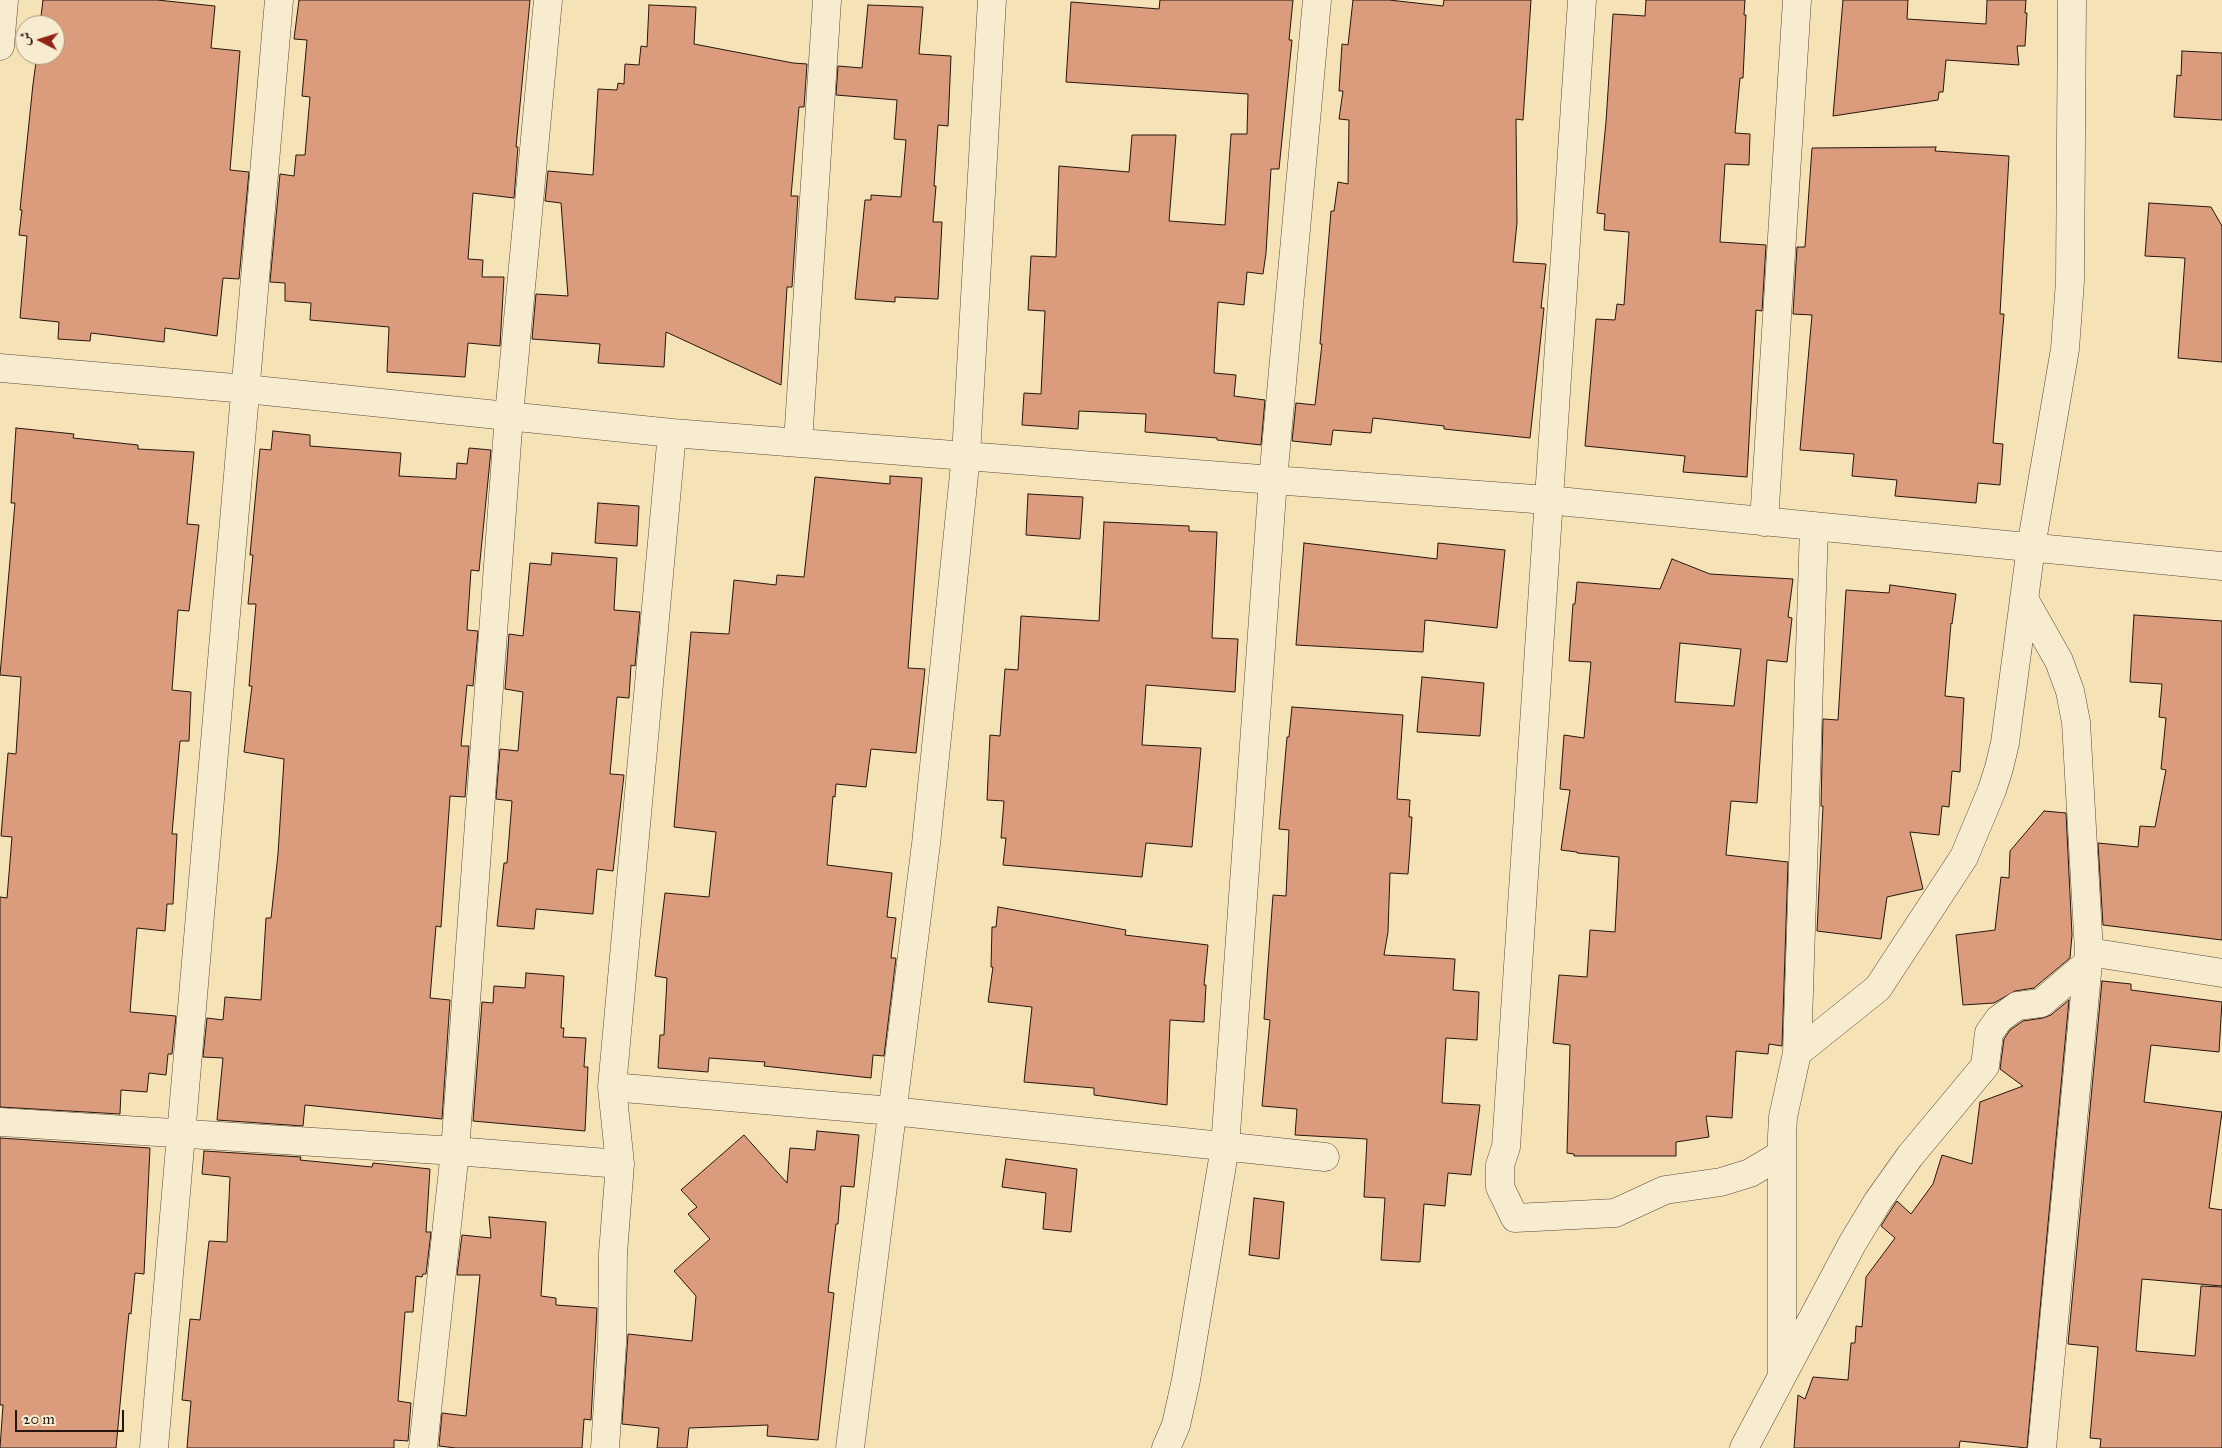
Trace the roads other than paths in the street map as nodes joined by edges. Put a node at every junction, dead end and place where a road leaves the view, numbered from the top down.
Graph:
1 (4, 0) edge
2 (279, 0) edge
3 (548, 0) edge
4 (827, 0) edge
5 (992, 0) edge
6 (1317, 0) edge
7 (1582, 0) edge
8 (1797, 0) edge
9 (2072, 0) edge
10 (0, 46) edge
11 (0, 368) edge
12 (246, 389) junction
13 (509, 414) junction
14 (672, 433) junction
15 (798, 442) junction
16 (966, 455) junction
17 (1273, 480) junction
18 (1548, 500) junction
19 (1764, 522) junction
20 (1814, 527) junction
21 (2031, 547) junction
22 (2222, 566) edge
23 (2024, 599) junction
24 (2089, 958) junction
25 (2222, 973) edge
26 (1797, 1053) junction
27 (612, 1087) junction
28 (892, 1111) junction
29 (0, 1122) edge
30 (182, 1133) junction
31 (1225, 1147) junction
32 (455, 1151) junction
33 (1782, 1154) junction
34 (1325, 1157) dead end
35 (620, 1164) junction
36 (1782, 1375) junction
37 (154, 1448) edge
38 (423, 1448) edge
39 (606, 1448) edge
40 (850, 1448) edge
41 (1166, 1448) edge
42 (1744, 1448) edge
43 (2042, 1448) edge

1 - 10 street
2 - 12 street
3 - 13 street
4 - 15 street
5 - 16 street
6 - 17 street
7 - 18 street
8 - 19 street
9 - 21 street
11 - 12 street
12 - 13 street
12 - 30 street
13 - 14 street
13 - 32 street
14 - 15 street
14 - 27 street
15 - 16 street
16 - 17 street
16 - 28 street
17 - 18 street
17 - 31 street
18 - 19 street
18 - 33 street
19 - 20 street
20 - 21 street
20 - 26 street
21 - 22 street
21 - 23 street
23 - 24 street
23 - 26 street
24 - 25 street
24 - 36 street
24 - 43 street
26 - 33 street
27 - 28 street
27 - 35 street
28 - 31 street
28 - 40 street
29 - 30 street
30 - 32 street
30 - 37 street
31 - 34 street
31 - 41 street
32 - 35 street
32 - 38 street
33 - 36 street
35 - 39 street
36 - 42 street

